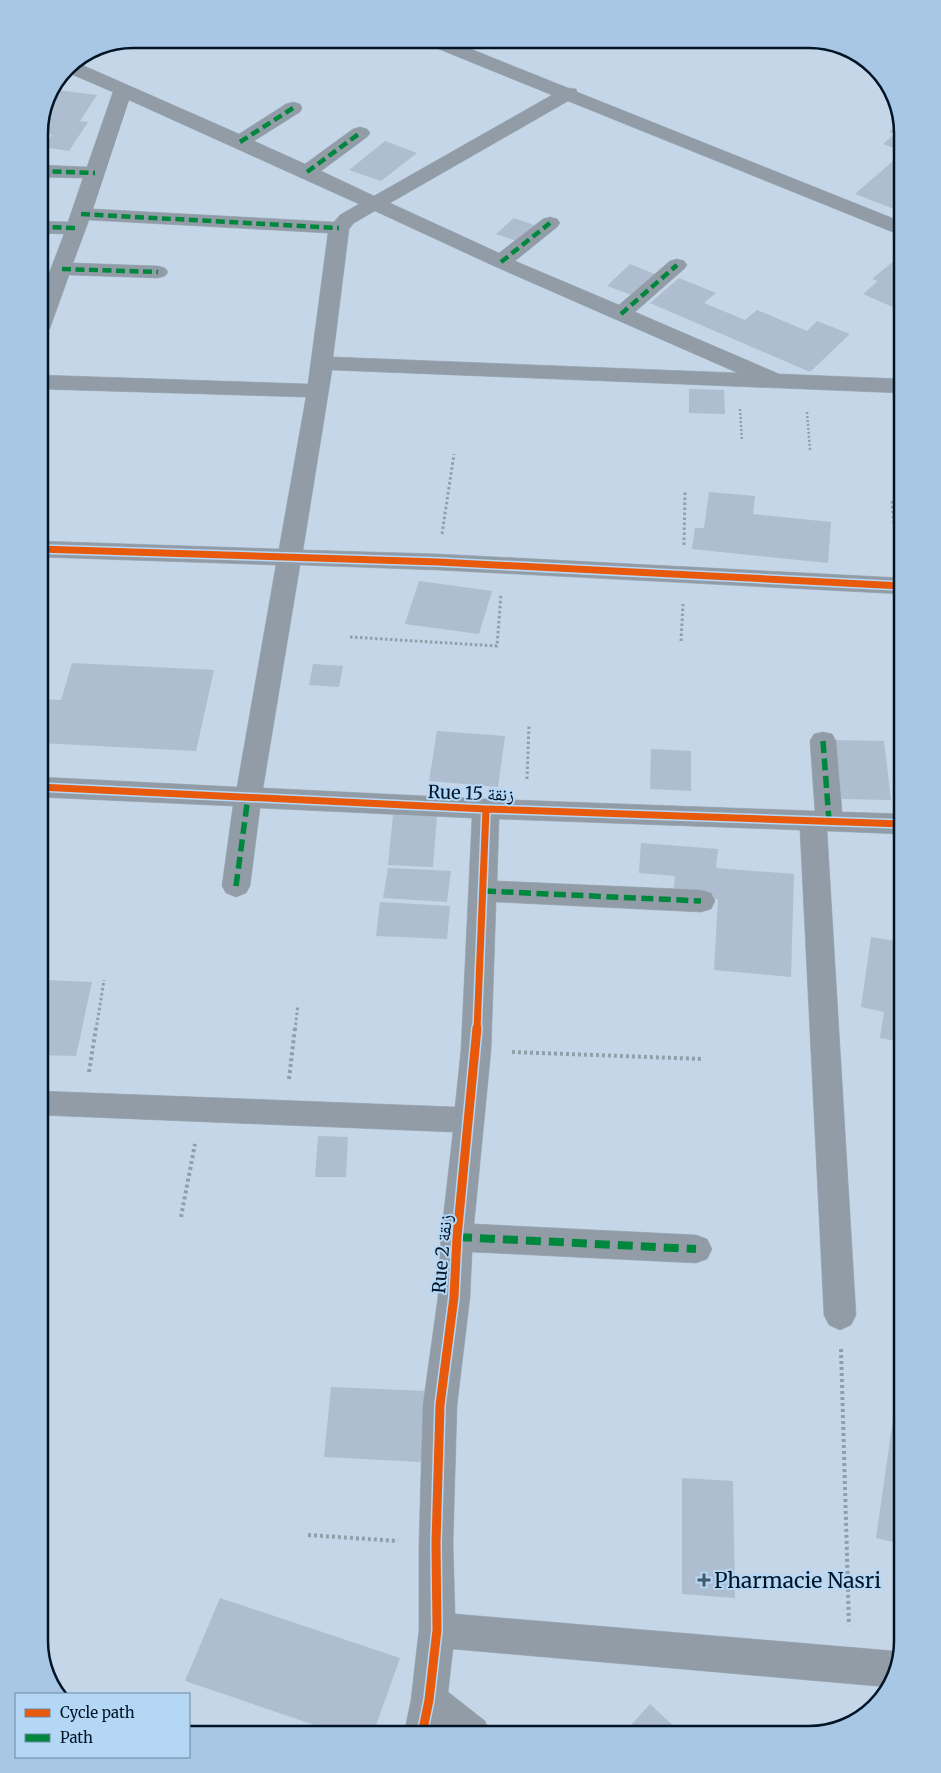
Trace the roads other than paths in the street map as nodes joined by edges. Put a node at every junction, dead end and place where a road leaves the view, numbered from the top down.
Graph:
1 (453, 48) edge
2 (75, 69) edge
3 (123, 91) junction
4 (569, 93) junction
5 (293, 108) dead end
6 (360, 133) dead end
7 (240, 142) junction
8 (48, 172) edge
9 (307, 172) junction
10 (95, 173) junction
11 (374, 204) junction
12 (79, 221) junction
13 (550, 223) dead end
14 (48, 226) edge
15 (894, 226) edge
16 (338, 228) junction
17 (501, 262) junction
18 (677, 265) dead end
19 (62, 269) junction
20 (158, 272) dead end
21 (48, 305) edge
22 (621, 314) junction
23 (322, 363) junction
24 (48, 382) edge
25 (778, 382) junction
26 (894, 386) edge
27 (318, 391) junction
28 (48, 549) edge
29 (289, 558) junction
30 (894, 586) edge
31 (824, 741) dead end
32 (48, 787) edge
33 (248, 797) junction
34 (486, 809) junction
35 (821, 821) junction
36 (894, 824) edge
37 (236, 886) dead end
38 (484, 891) junction
39 (701, 901) dead end
40 (48, 1103) edge
41 (469, 1120) junction
42 (457, 1237) junction
43 (696, 1249) dead end
44 (840, 1315) road end
45 (437, 1630) junction
46 (889, 1669) edge
47 (426, 1717) edge
48 (449, 1725) edge

1 - 4 street
2 - 3 street
3 - 7 street
3 - 10 street
4 - 11 street
4 - 15 street
5 - 7 street
6 - 9 street
7 - 9 street
8 - 10 street
9 - 11 street
10 - 12 street
11 - 16 street
11 - 17 street
12 - 14 street
12 - 16 street
12 - 19 street
13 - 17 street
16 - 23 street
17 - 22 street
18 - 22 street
19 - 20 street
19 - 21 street
22 - 25 street
23 - 25 street
23 - 27 street
24 - 27 street
25 - 26 street
27 - 29 street
28 - 29 street
29 - 30 street
29 - 33 street
31 - 35 street
32 - 33 street, Rue 15 زنقة
33 - 34 street, Rue 15 زنقة
33 - 37 street
34 - 35 street, Rue 15 زنقة
34 - 38 street, Rue 2 زنقة
35 - 36 street, Rue 15 زنقة
35 - 44 street
38 - 39 street
38 - 41 street, Rue 2 زنقة
40 - 41 street
41 - 42 street, Rue 2 زنقة
42 - 43 street
42 - 45 street, Rue 2 زنقة
45 - 46 street
45 - 47 street, Rue 2 زنقة
47 - 48 street, Rue 2 زنقة

